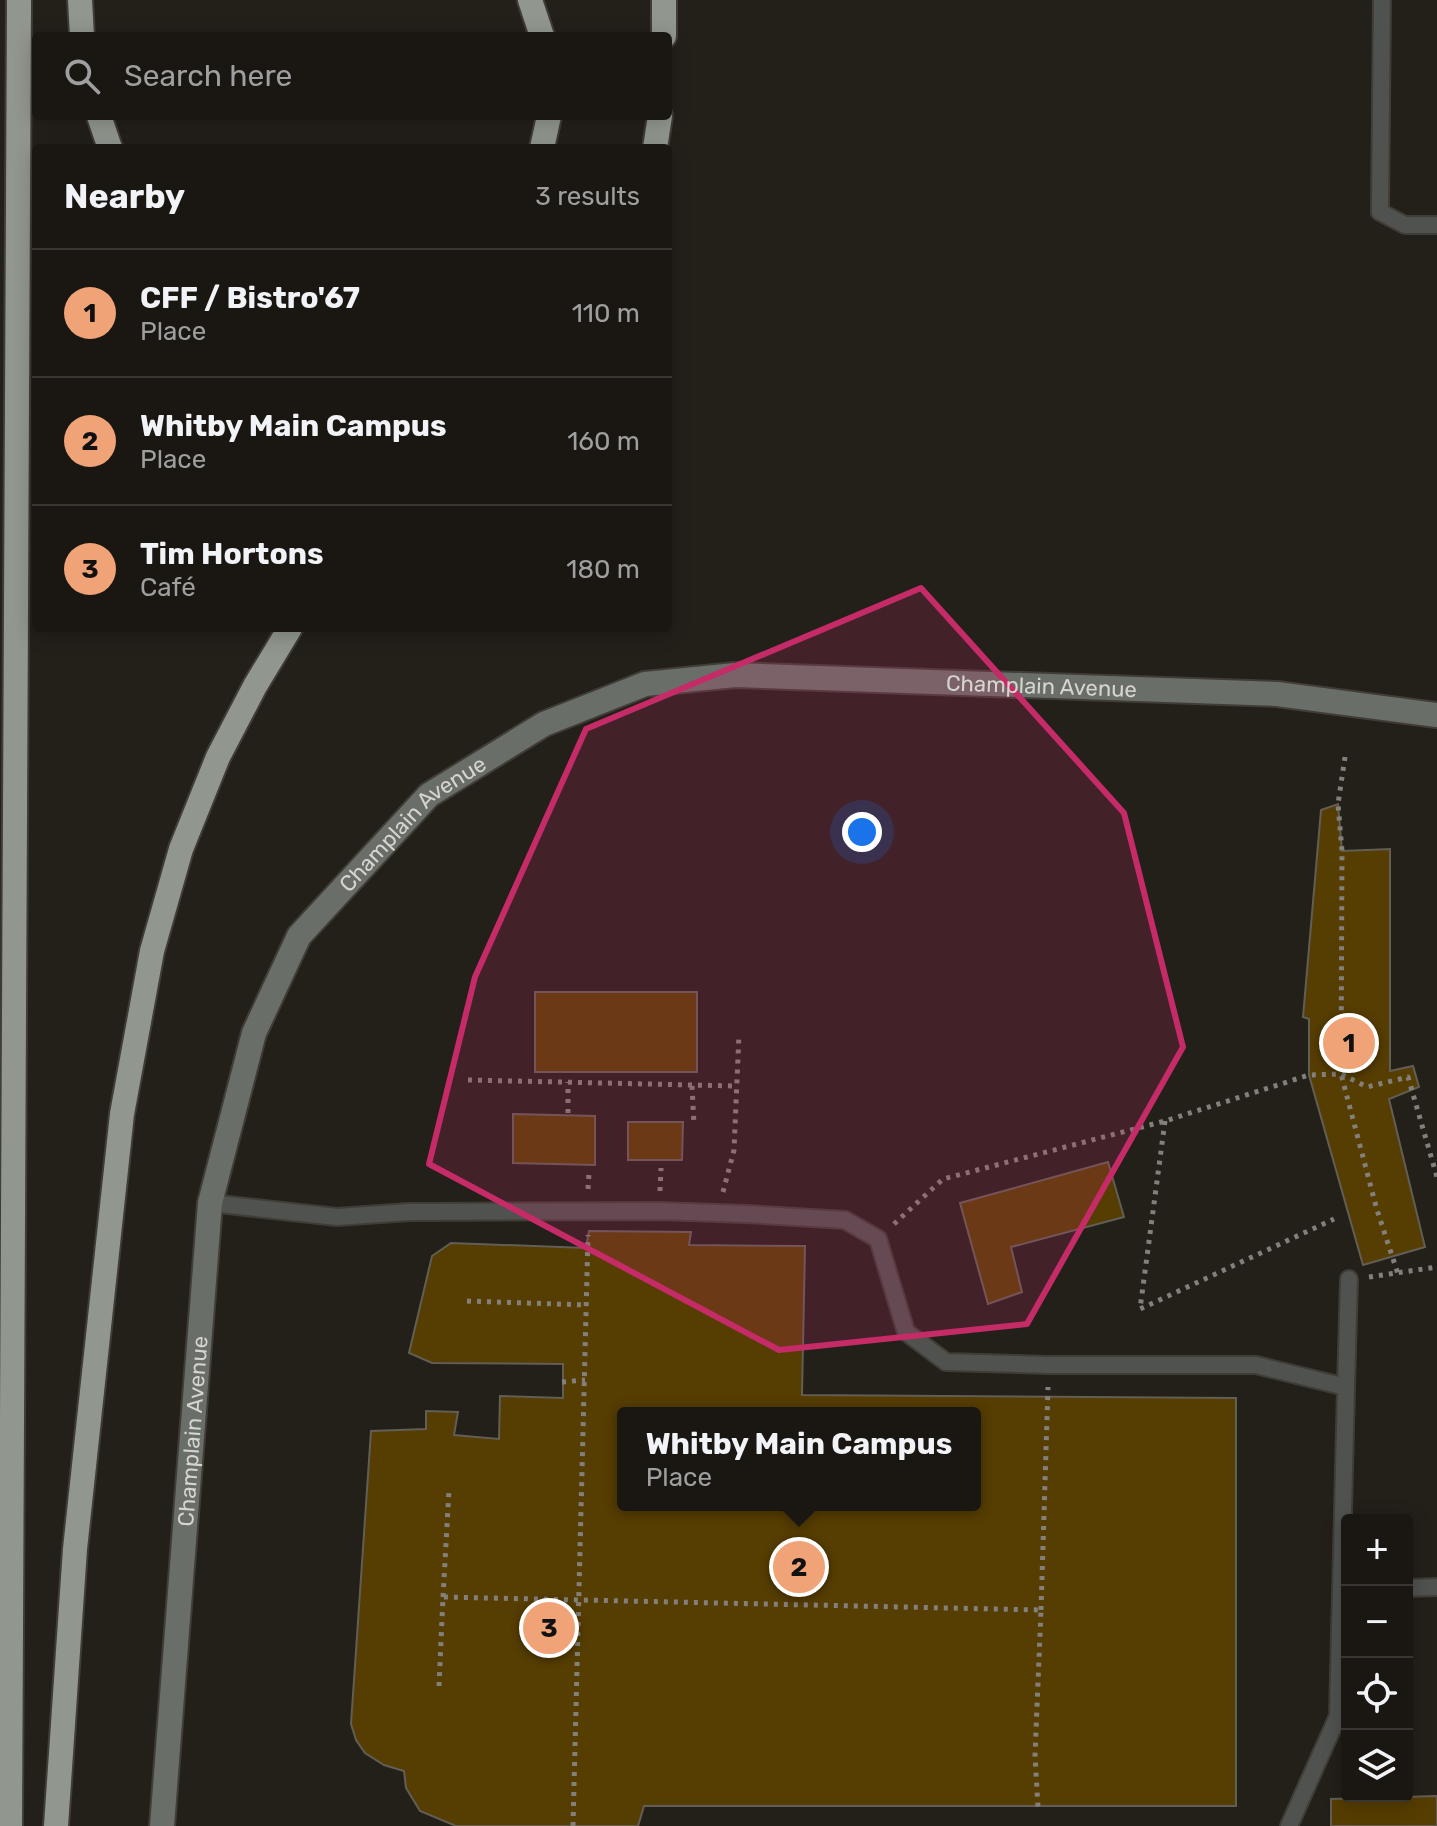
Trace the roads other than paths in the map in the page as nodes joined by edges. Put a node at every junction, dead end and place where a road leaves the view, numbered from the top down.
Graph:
1 (19, 0) edge
2 (80, 0) edge
3 (530, 0) edge
4 (664, 0) edge
5 (1382, 0) edge
6 (82, 32) edge
7 (541, 32) edge
8 (664, 32) edge
9 (100, 120) edge
10 (548, 120) edge
11 (659, 120) edge
12 (109, 144) edge
13 (543, 144) edge
14 (656, 144) edge
15 (1437, 225) edge
16 (288, 632) edge
17 (1437, 715) edge
18 (210, 1203) junction
19 (1349, 1279) road end
20 (1346, 1387) junction
21 (1344, 1586) edge
22 (1437, 1587) edge
23 (1413, 1588) edge
24 (1341, 1654) edge
25 (10, 1826) edge
26 (56, 1826) edge
27 (162, 1826) edge
28 (1289, 1826) edge

1 - 25 highway
2 - 6 highway
3 - 7 highway
4 - 8 highway
5 - 15 lane
9 - 12 highway
10 - 13 highway
11 - 14 highway
16 - 26 highway
17 - 18 main road, Champlain Avenue
18 - 20 lane
18 - 27 main road, Champlain Avenue
19 - 20 lane
20 - 21 lane
22 - 23 lane
24 - 28 lane

